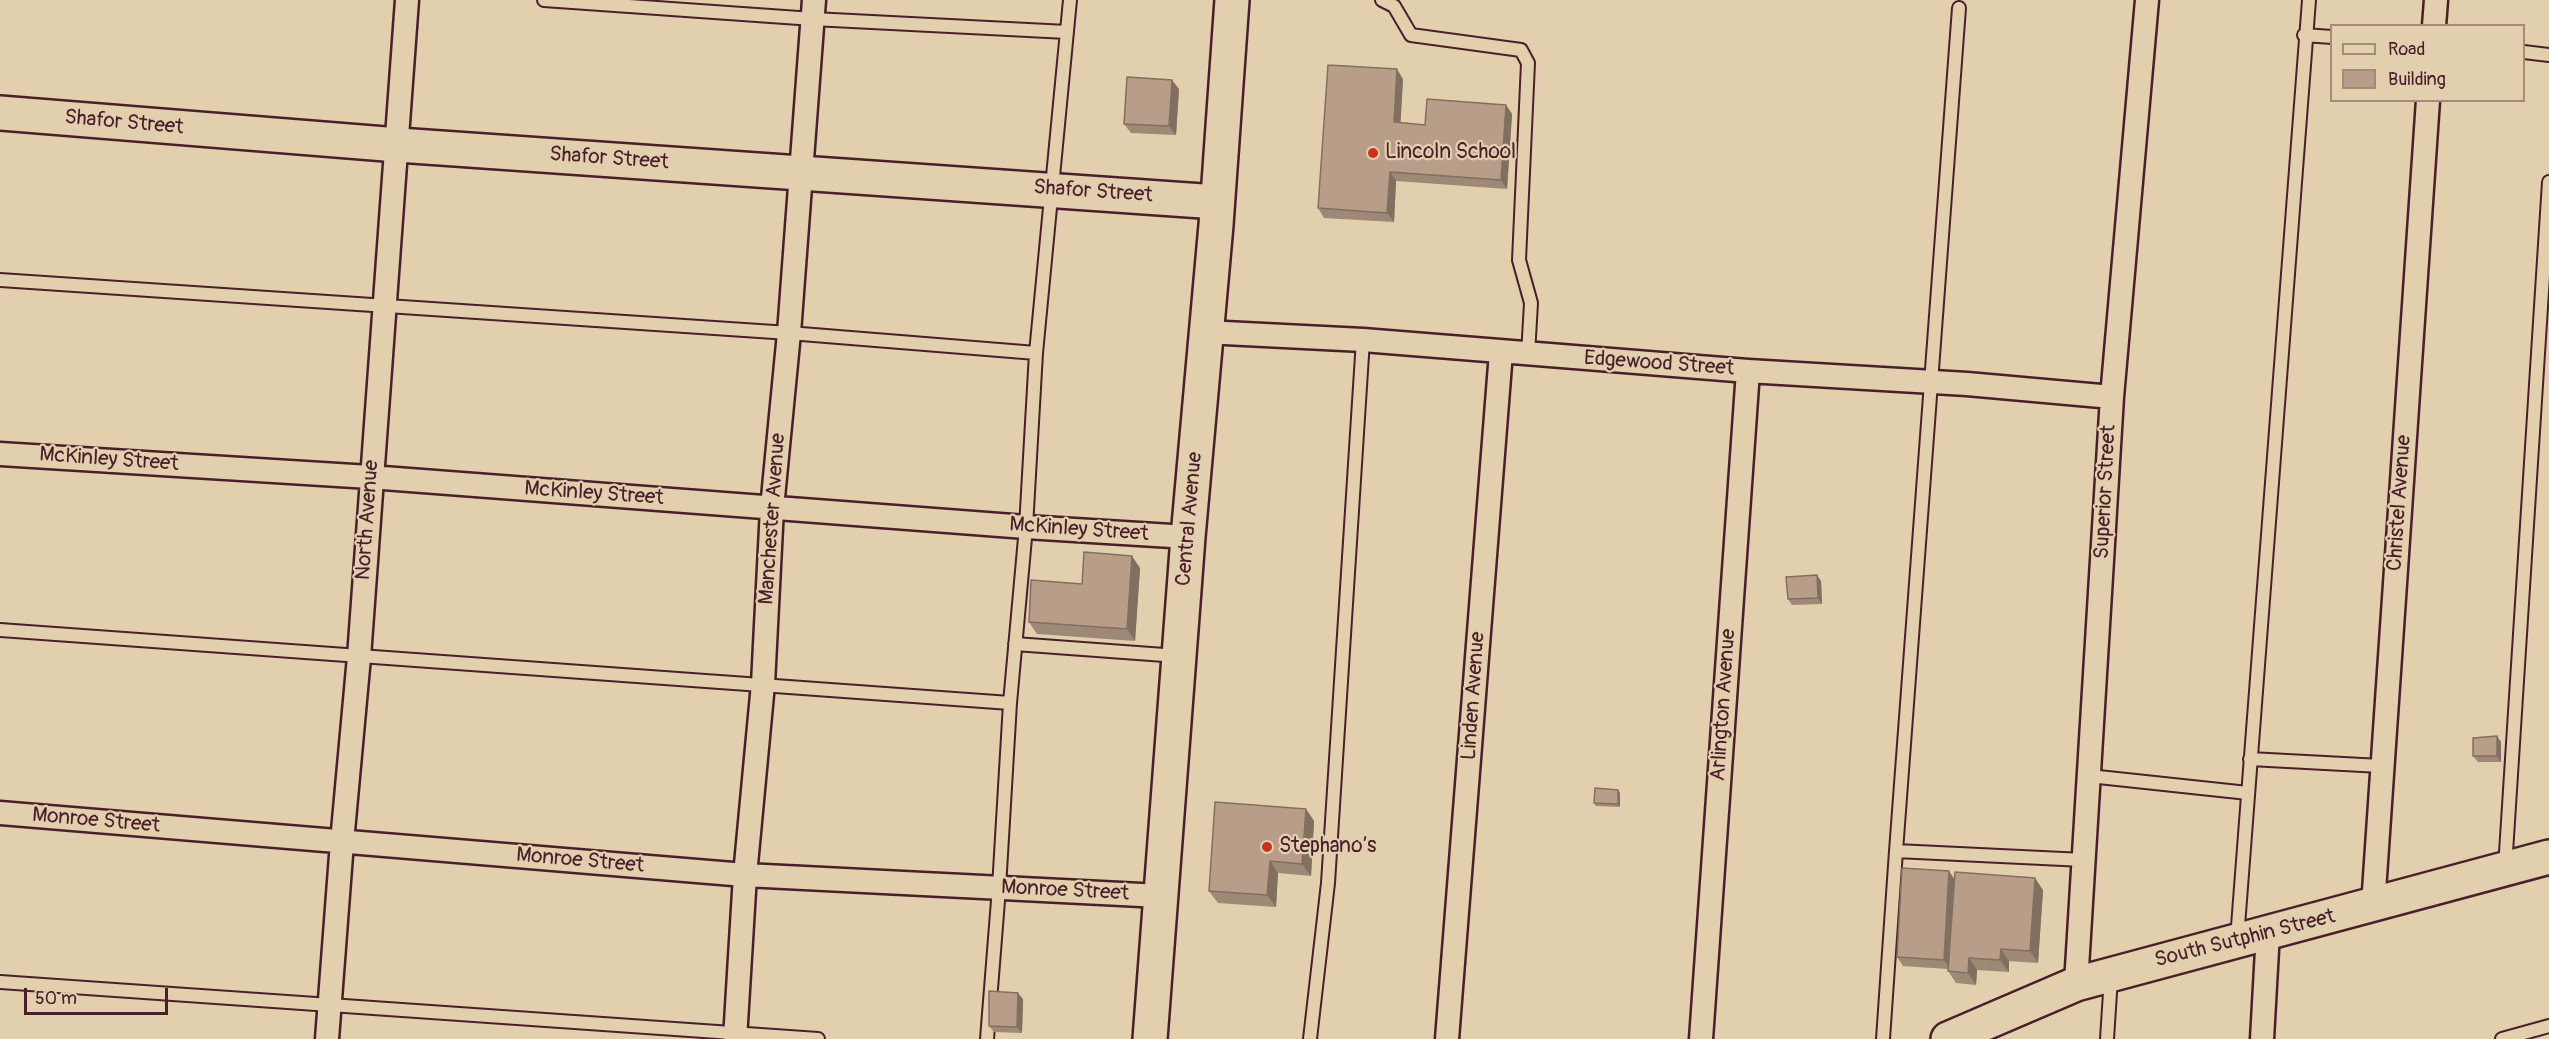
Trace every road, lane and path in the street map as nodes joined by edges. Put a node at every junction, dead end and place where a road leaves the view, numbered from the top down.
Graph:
1 (407, 0) edge
2 (544, 0) edge
3 (1070, 0) edge
4 (1232, 0) edge
5 (1382, 0) edge
6 (2147, 0) edge
7 (2309, 0) edge
8 (2436, 0) edge
9 (1959, 8) dead end
10 (813, 10) edge
11 (2434, 24) edge
12 (1067, 32) junction
13 (2304, 35) junction
14 (2330, 37) edge
15 (2525, 52) edge
16 (2549, 55) edge
17 (2428, 102) edge
18 (0, 113) edge
19 (398, 145) junction
20 (801, 172) junction
21 (2549, 182) edge
22 (1053, 189) junction
23 (1217, 202) junction
24 (0, 280) edge
25 (385, 308) junction
26 (1205, 332) junction
27 (789, 333) junction
28 (1363, 340) junction
29 (1501, 352) junction
30 (1036, 353) junction
31 (1527, 354) junction
32 (1748, 371) junction
33 (1932, 381) junction
34 (2112, 397) junction
35 (0, 454) edge
36 (370, 477) junction
37 (772, 508) junction
38 (1026, 527) junction
39 (1188, 537) junction
40 (0, 630) edge
41 (1016, 644) junction
42 (1179, 656) junction
43 (358, 657) junction
44 (763, 684) junction
45 (1010, 703) junction
46 (2250, 759) junction
47 (2382, 766) junction
48 (2089, 776) junction
49 (2248, 792) junction
50 (0, 813) edge
51 (342, 842) junction
52 (1896, 851) junction
53 (2549, 858) edge
54 (2084, 860) junction
55 (2505, 869) junction
56 (745, 874) junction
57 (999, 888) junction
58 (1161, 896) junction
59 (2373, 906) junction
60 (2268, 933) junction
61 (2237, 941) junction
62 (2111, 974) junction
63 (0, 982) edge
64 (2076, 984) junction
65 (330, 1004) junction
66 (2549, 1026) edge
67 (736, 1036) edge
68 (1953, 1038) edge
69 (327, 1039) edge
70 (818, 1039) edge
71 (987, 1039) edge
72 (1150, 1039) edge
73 (1310, 1039) edge
74 (1447, 1039) edge
75 (1701, 1039) edge
76 (1883, 1039) edge
77 (2107, 1039) edge
78 (2262, 1039) edge
79 (2502, 1039) edge

1 - 19 street, North Avenue
2 - 10 lane
3 - 12 lane
4 - 23 street, Central Avenue
5 - 31 lane
6 - 34 street, Superior Street
7 - 13 lane
8 - 11 street
9 - 33 lane
10 - 12 lane
10 - 20 street, Manchester Avenue
12 - 22 lane
13 - 14 lane
13 - 46 lane
15 - 16 lane
17 - 47 street, Christel Avenue
18 - 19 street, Shafor Street
19 - 20 street, Shafor Street
19 - 25 street, North Avenue
20 - 22 street, Shafor Street
20 - 27 street, Manchester Avenue
21 - 55 lane
22 - 23 street, Shafor Street
22 - 30 lane
23 - 26 street, Central Avenue
24 - 25 lane
25 - 27 lane
25 - 36 street, North Avenue
26 - 28 street, Edgewood Street
26 - 39 street, Central Avenue
27 - 30 lane
27 - 37 street, Manchester Avenue
28 - 29 street, Edgewood Street
28 - 73 lane
29 - 31 street, Edgewood Street
29 - 74 street, Linden Avenue
30 - 38 lane
31 - 32 street, Edgewood Street
32 - 33 street, Edgewood Street
32 - 75 street, Arlington Avenue
33 - 34 street, Edgewood Street
33 - 52 lane
34 - 48 street, Superior Street
35 - 36 street, McKinley Street
36 - 37 street, McKinley Street
36 - 43 street, North Avenue
37 - 38 street, McKinley Street
37 - 44 street, Manchester Avenue
38 - 39 street, McKinley Street
38 - 41 lane
39 - 42 street, Central Avenue
40 - 43 lane
41 - 42 lane
41 - 45 lane
42 - 58 street, Central Avenue
43 - 44 lane
43 - 51 street, North Avenue
44 - 45 lane
44 - 56 street, Manchester Avenue
45 - 57 lane
46 - 47 lane
46 - 49 lane
47 - 59 street, Christel Avenue
48 - 49 lane
48 - 54 street, Superior Street
49 - 61 lane
50 - 51 street, Monroe Street
51 - 56 street, Monroe Street
51 - 65 street, North Avenue
52 - 54 lane
52 - 76 lane
53 - 55 street, South Sutphin Street
54 - 64 street, Superior Street
55 - 59 street, South Sutphin Street
56 - 57 street, Monroe Street
56 - 67 street, Manchester Avenue
57 - 58 street, Monroe Street
57 - 71 lane
58 - 72 street, Central Avenue
59 - 60 street, South Sutphin Street
60 - 61 street, South Sutphin Street
60 - 78 street
61 - 62 street, South Sutphin Street
62 - 64 street, South Sutphin Street
62 - 77 lane
63 - 65 lane
64 - 68 street, South Sutphin Street
65 - 67 lane
65 - 69 street, North Avenue
66 - 79 lane
67 - 70 lane

